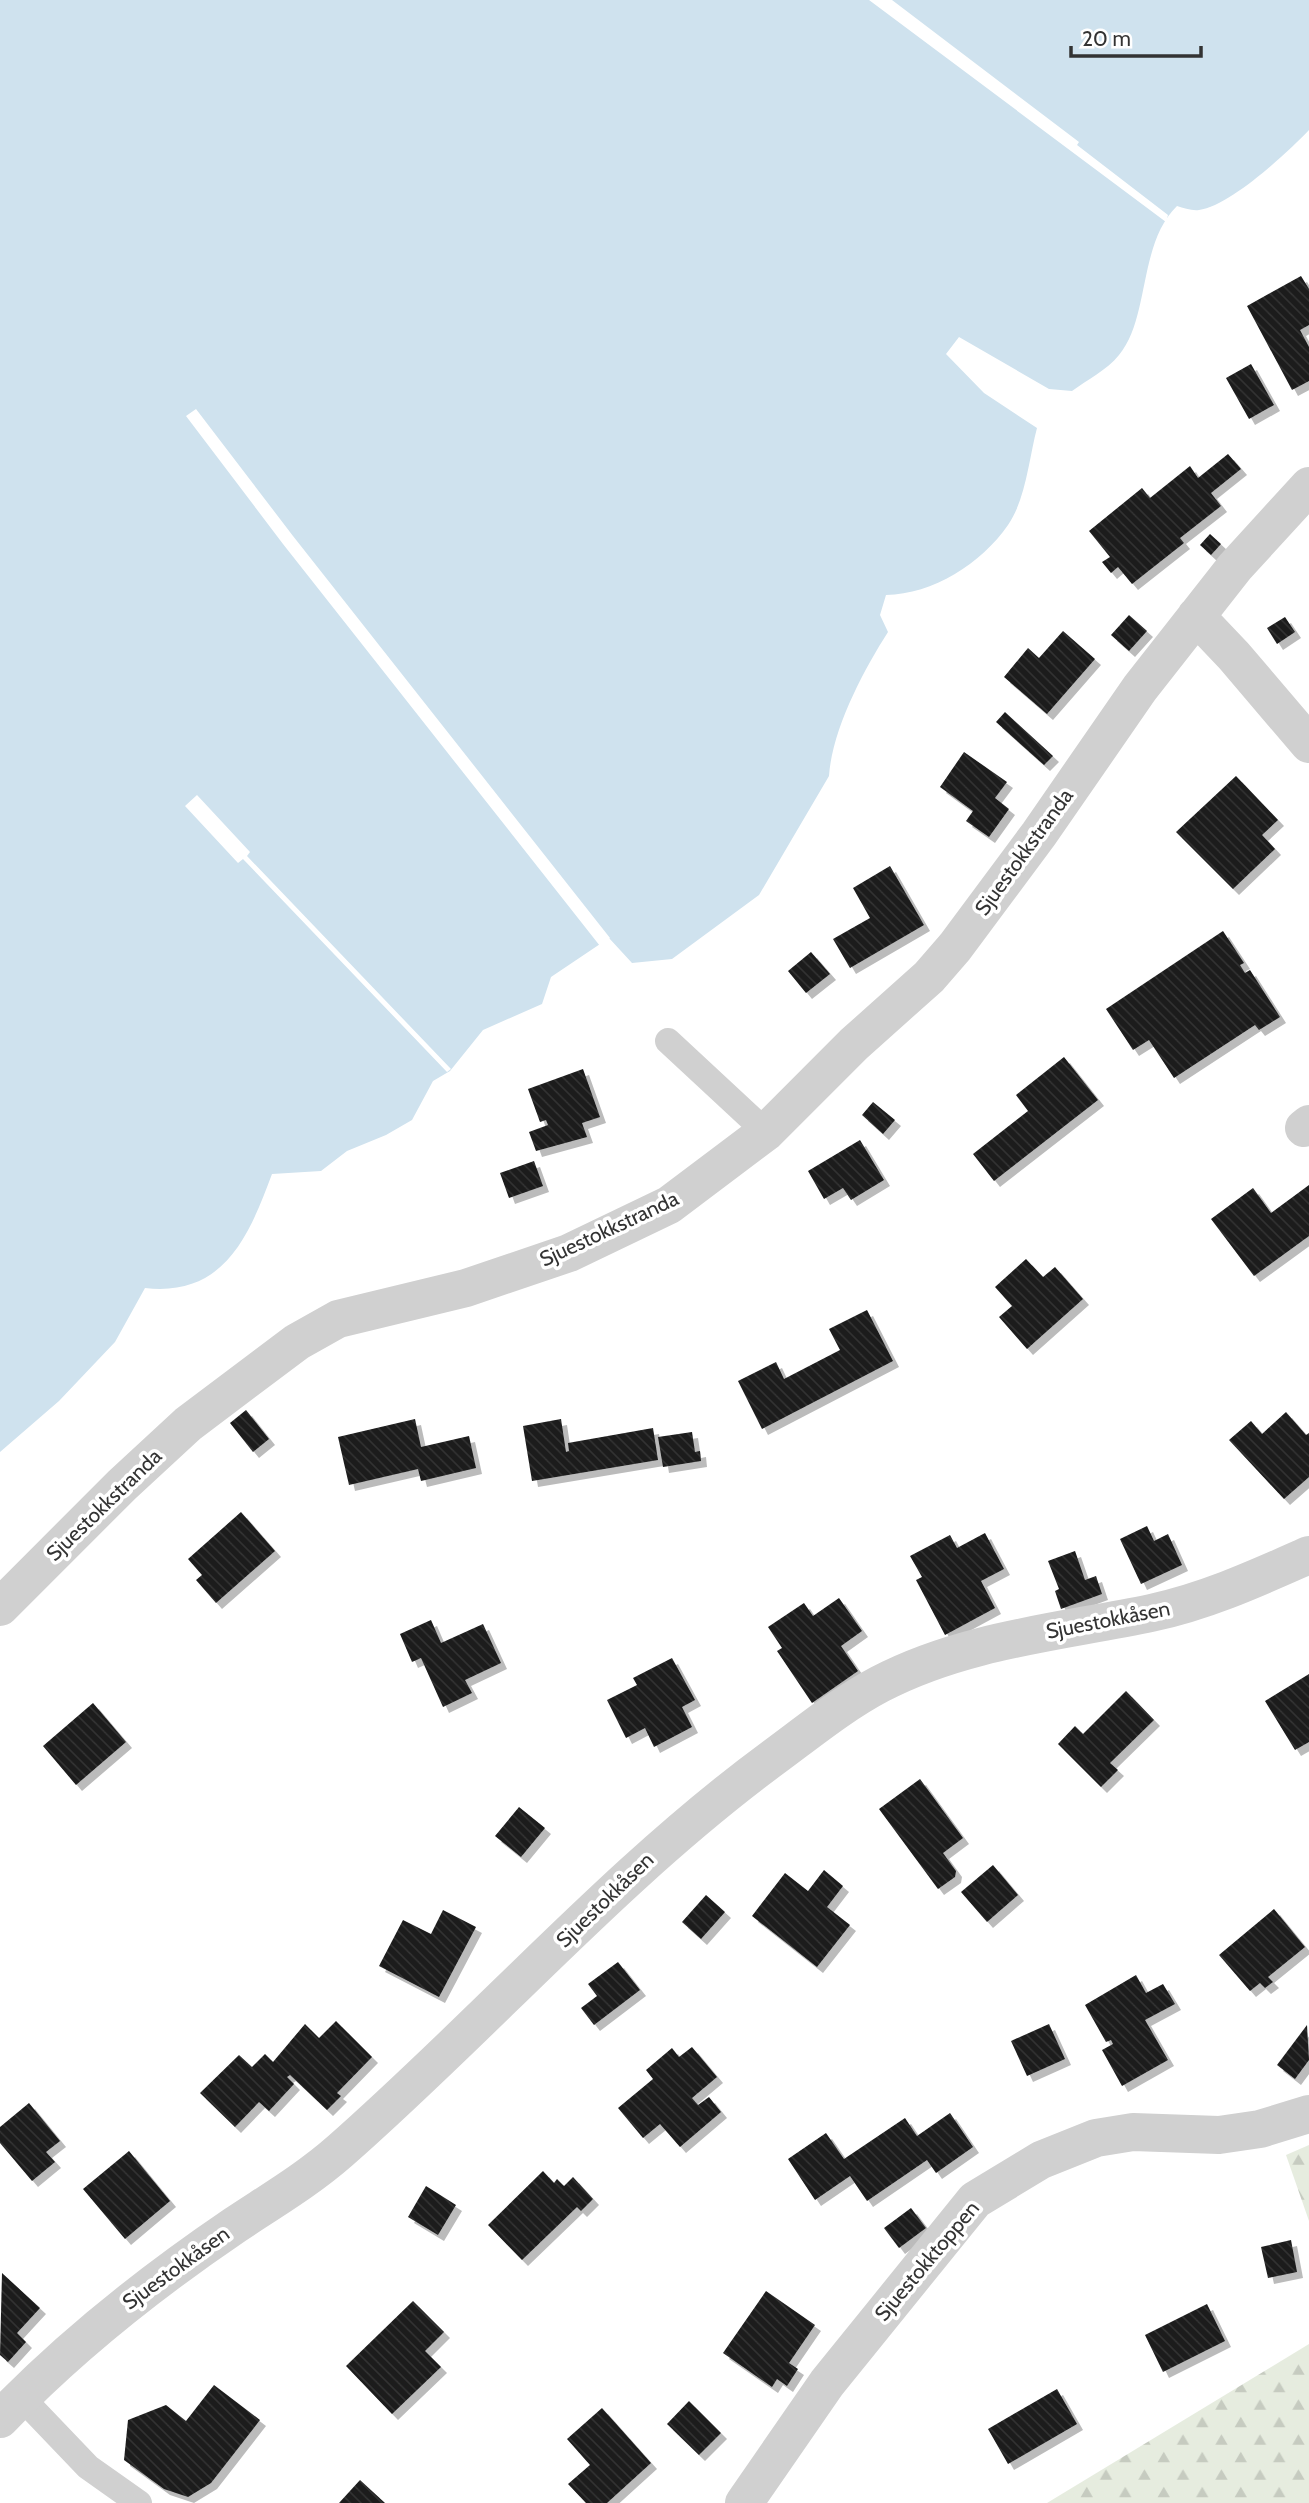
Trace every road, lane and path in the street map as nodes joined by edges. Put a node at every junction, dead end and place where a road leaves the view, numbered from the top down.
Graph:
1 (1309, 486) edge
2 (1196, 616) junction
3 (1309, 744) edge
4 (668, 1041) dead end
5 (766, 1132) junction
6 (1309, 1555) edge
7 (0, 1607) edge
8 (1309, 2114) edge
9 (11, 2409) edge
10 (139, 2503) edge
11 (744, 2503) edge

1 - 2 street, Sjuestokkstranda
2 - 3 street
2 - 5 street, Sjuestokkstranda
4 - 5 lane
5 - 7 street, Sjuestokkstranda
6 - 9 street, Sjuestokkåsen
8 - 11 street, Sjuestokktoppen
9 - 10 lane

